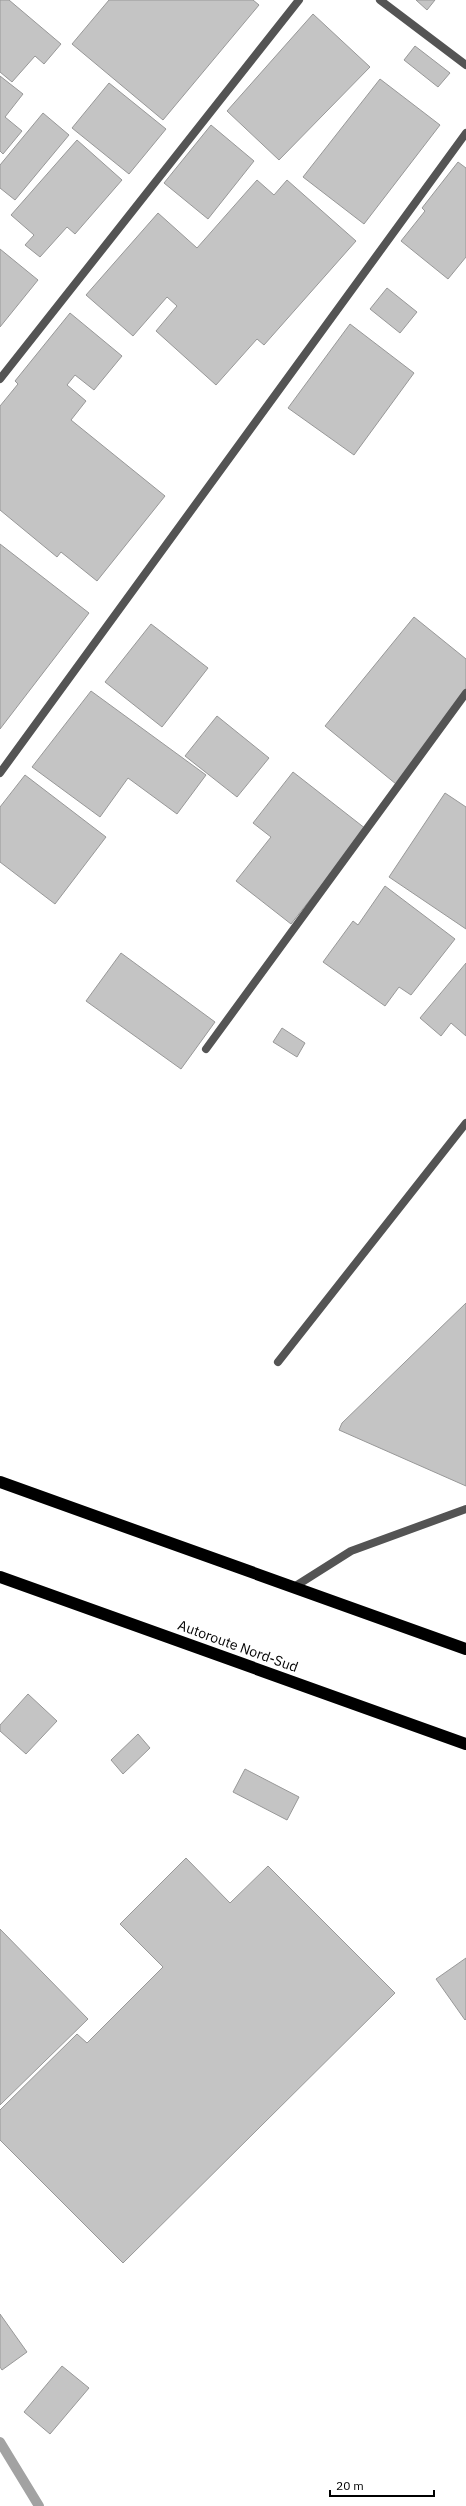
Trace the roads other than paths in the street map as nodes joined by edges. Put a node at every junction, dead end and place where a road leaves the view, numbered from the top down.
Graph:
1 (299, 0) edge
2 (380, 0) edge
3 (466, 65) edge
4 (466, 133) edge
5 (0, 379) edge
6 (466, 693) edge
7 (0, 773) edge
8 (206, 1049) dead end
9 (466, 1123) edge
10 (278, 1362) dead end
11 (0, 1482) edge
12 (466, 1509) edge
13 (0, 1577) edge
14 (294, 1587) junction
15 (466, 1649) edge
16 (466, 1744) edge

1 - 5 street
2 - 3 street
4 - 7 street
6 - 8 street
9 - 10 street
11 - 14 highway
12 - 14 street
13 - 16 highway, Autoroute Nord-Sud
14 - 15 highway

